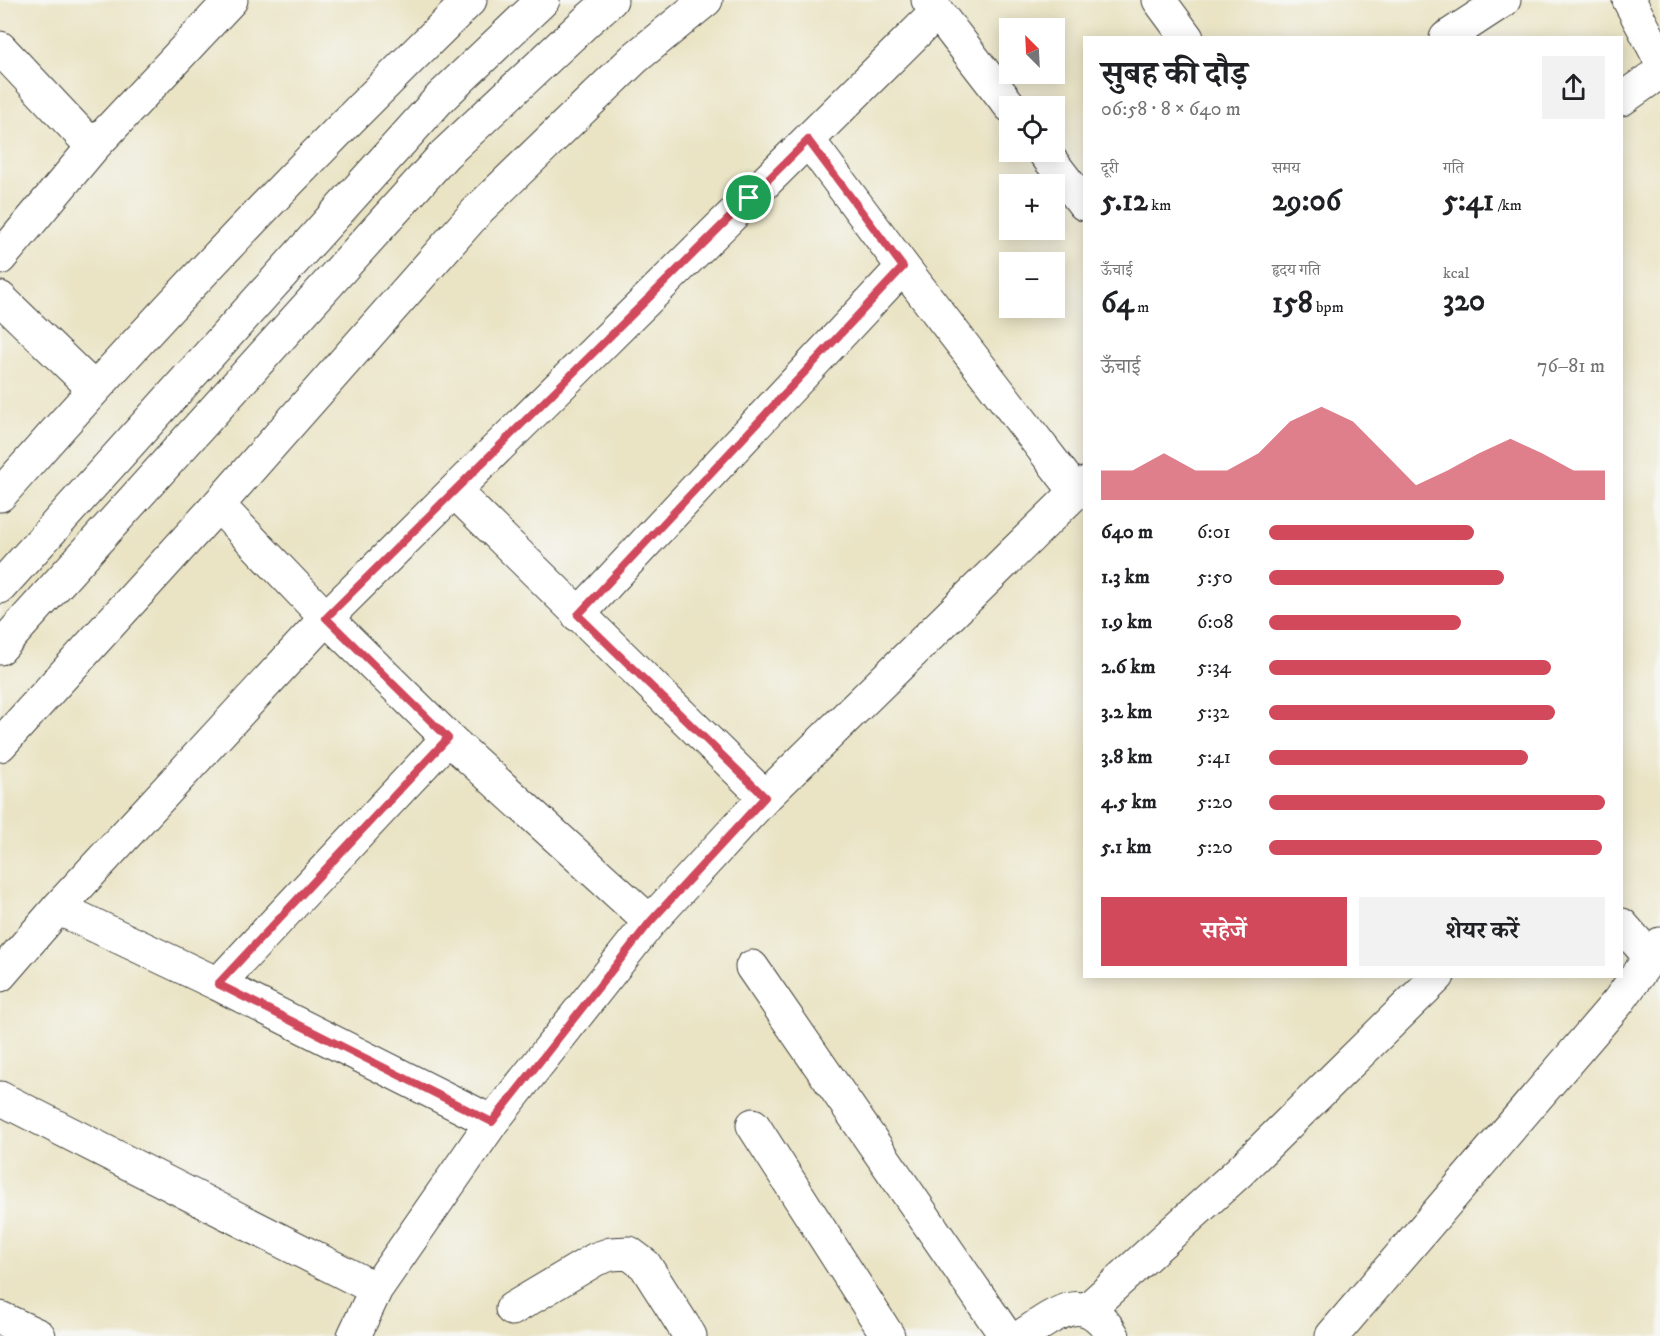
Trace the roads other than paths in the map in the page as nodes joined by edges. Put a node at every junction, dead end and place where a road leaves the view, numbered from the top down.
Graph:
1 (470, 0) edge
2 (543, 0) edge
3 (612, 0) edge
4 (706, 0) edge
5 (1159, 0) edge
6 (1504, 0) edge
7 (1629, 0) edge
8 (229, 1) edge
9 (933, 6) edge
10 (1186, 36) edge
11 (1449, 36) edge
12 (0, 48) edge
13 (1660, 59) edge
14 (1660, 72) edge
15 (1002, 96) edge
16 (1623, 98) edge
17 (808, 140) junction
18 (93, 147) junction
19 (1052, 162) edge
20 (1083, 203) edge
21 (0, 258) edge
22 (903, 267) junction
23 (0, 298) edge
24 (94, 389) junction
25 (1080, 488) edge
26 (454, 491) junction
27 (0, 495) edge
28 (218, 505) junction
29 (0, 587) edge
30 (578, 615) junction
31 (326, 618) junction
32 (0, 648) edge
33 (448, 738) junction
34 (0, 745) edge
35 (765, 797) junction
36 (58, 908) junction
37 (650, 922) junction
38 (1623, 927) edge
39 (1655, 951) edge
40 (752, 967) dead end
41 (0, 975) edge
42 (1436, 978) edge
43 (218, 984) junction
44 (0, 1098) edge
45 (492, 1122) junction
46 (753, 1125) dead end
47 (376, 1290) junction
48 (512, 1309) dead end
49 (1088, 1309) junction
50 (354, 1336) edge
51 (690, 1336) edge
52 (888, 1336) edge
53 (1006, 1336) edge
54 (1022, 1336) edge
55 (1113, 1336) edge
56 (1332, 1336) edge

1 - 24 street
2 - 29 street
3 - 32 street
4 - 28 street
5 - 10 street
6 - 11 street
7 - 13 street
8 - 18 street
9 - 15 street
9 - 17 street
12 - 18 street
14 - 16 street
17 - 22 street
17 - 26 street
18 - 21 street
19 - 20 street
22 - 25 street
22 - 30 street
23 - 24 street
24 - 27 street
25 - 35 street
26 - 30 street
26 - 31 street
28 - 31 street
28 - 34 street
30 - 35 street
31 - 33 street
31 - 36 street
33 - 37 street
33 - 43 street
35 - 37 street
36 - 41 street
36 - 43 street
37 - 45 street
38 - 39 street
39 - 56 street
40 - 53 street
42 - 49 street
43 - 45 street
44 - 47 street
45 - 47 street
46 - 52 street
47 - 50 street
48 - 51 street
49 - 54 street
49 - 55 street

